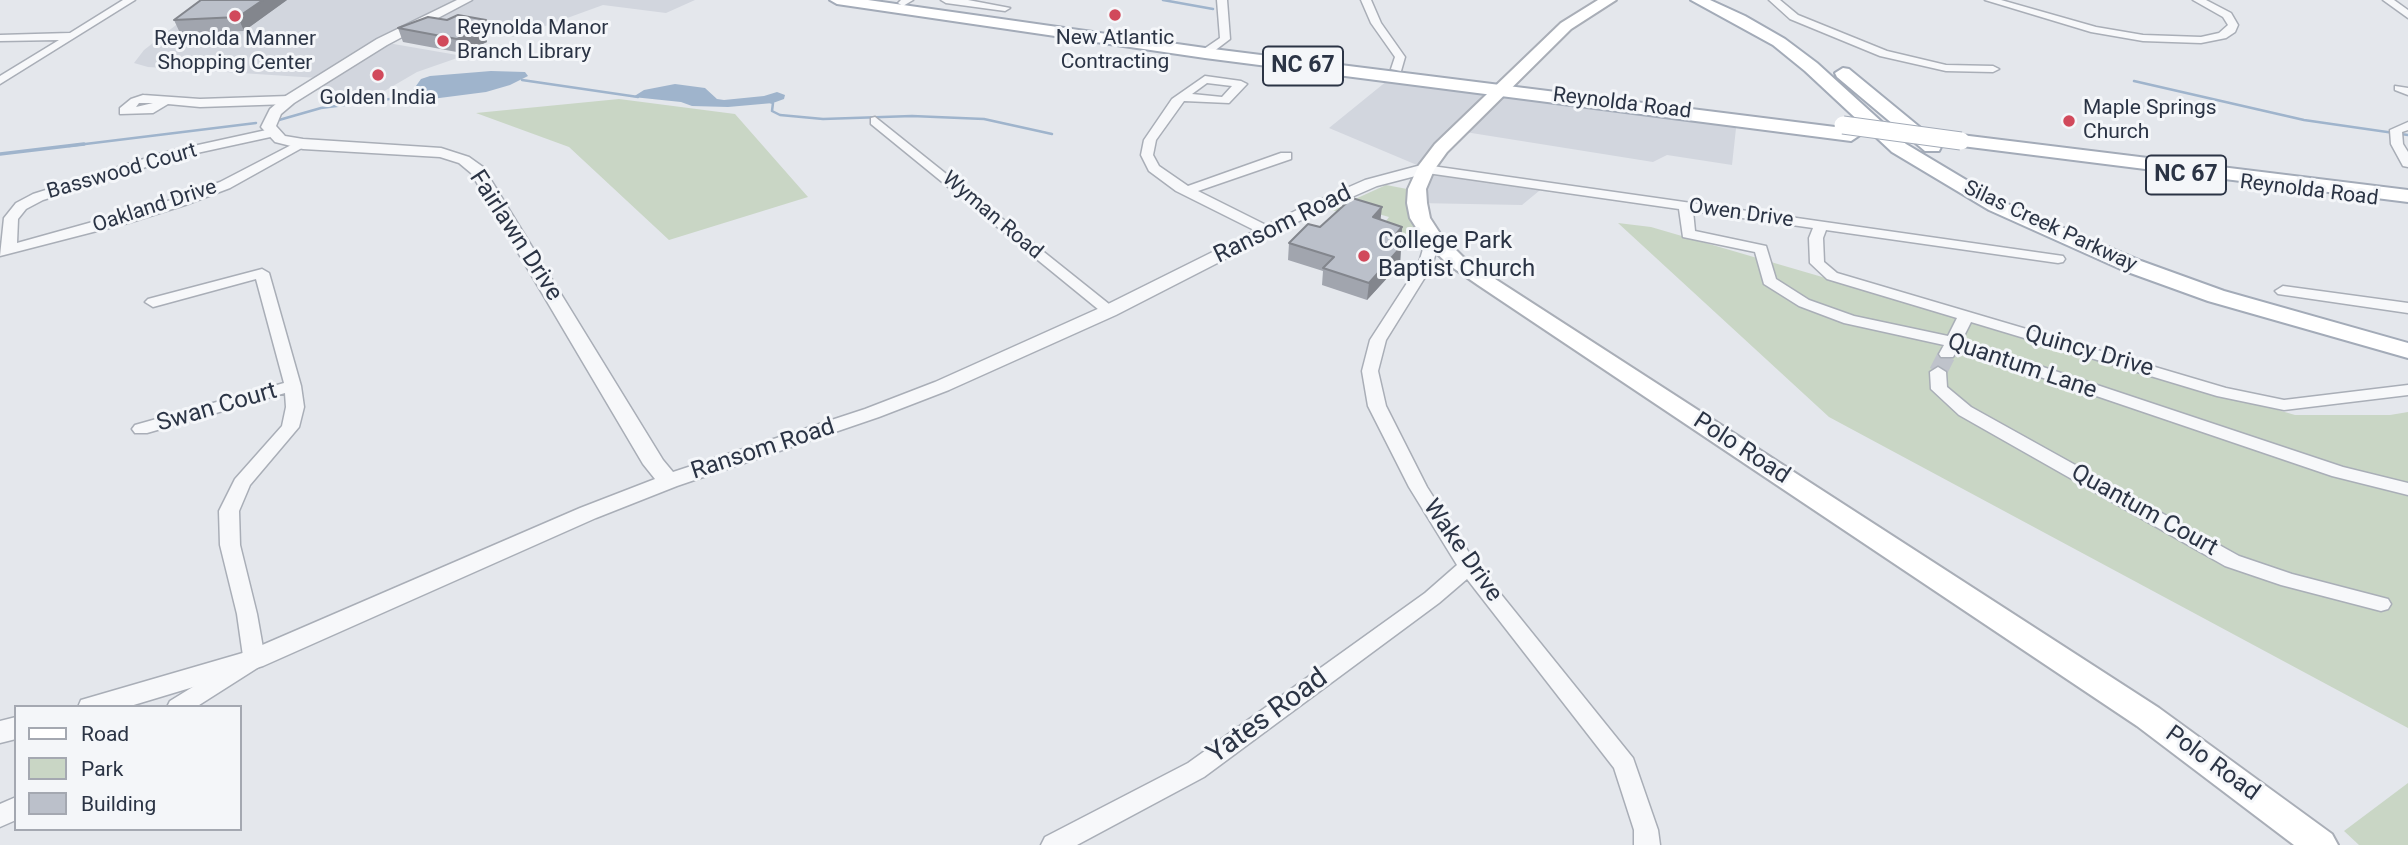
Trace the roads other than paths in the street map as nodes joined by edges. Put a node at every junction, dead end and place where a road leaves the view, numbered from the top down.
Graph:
1 (130, 0) edge
2 (466, 0) edge
3 (837, 0) edge
4 (886, 0) edge
5 (946, 0) edge
6 (1222, 0) edge
7 (1366, 0) edge
8 (1609, 0) edge
9 (1698, 0) edge
10 (1722, 0) edge
11 (1774, 0) edge
12 (1990, 0) edge
13 (2198, 0) edge
14 (2388, 0) edge
15 (905, 1) edge
16 (1005, 8) dead end
17 (2408, 15) edge
18 (73, 36) junction
19 (0, 38) edge
20 (1210, 50) junction
21 (1396, 69) junction
22 (1993, 69) dead end
23 (0, 82) edge
24 (1504, 86) junction
25 (1181, 97) dead end
26 (165, 100) dead end
27 (289, 100) junction
28 (875, 121) dead end
29 (2408, 126) edge
30 (270, 132) junction
31 (303, 144) junction
32 (1962, 144) junction
33 (1286, 156) dead end
34 (2408, 163) edge
35 (1425, 169) junction
36 (1187, 191) junction
37 (2408, 196) edge
38 (2408, 203) edge
39 (1686, 206) junction
40 (1821, 225) junction
41 (1267, 231) junction
42 (1433, 239) junction
43 (4, 251) edge
44 (2058, 259) dead end
45 (2283, 291) dead end
46 (153, 302) dead end
47 (2408, 308) edge
48 (1109, 311) junction
49 (1966, 316) junction
50 (2408, 335) edge
51 (1950, 348) junction
52 (2408, 351) edge
53 (1938, 372) dead end
54 (293, 386) junction
55 (2408, 390) edge
56 (141, 429) dead end
57 (669, 481) junction
58 (2408, 489) edge
59 (1468, 567) junction
60 (2381, 604) dead end
61 (254, 659) junction
62 (98, 705) edge
63 (181, 705) edge
64 (1054, 845) edge
65 (1647, 845) edge
66 (2320, 845) edge

1 - 18 street
2 - 27 street
3 - 20 main road, Reynolda Road / NC 67
4 - 15 main road, Reynolda Road / NC 67
5 - 16 street
6 - 20 street
7 - 21 street
8 - 24 main road, Polo Road
9 - 52 main road, Silas Creek Parkway
10 - 50 main road, Silas Creek Parkway
11 - 22 street
12 - 13 street
14 - 17 street
15 - 20 main road, Reynolda Road / NC 67
18 - 19 street
18 - 23 street
20 - 21 main road, Reynolda Road / NC 67
20 - 24 main road, Reynolda Road / NC 67
21 - 24 main road, Reynolda Road / NC 67
24 - 32 main road, Reynolda Road / NC 67
24 - 35 main road, Polo Road
25 - 36 street
26 - 27 street
27 - 30 street
28 - 48 street, Wyman Road
29 - 34 street
30 - 31 street, Fairlawn Drive
30 - 43 street, Basswood Court
31 - 43 street, Oakland Drive
31 - 57 street, Fairlawn Drive
32 - 37 main road, Reynolda Road / NC 67
32 - 38 main road, Reynolda Road / NC 67
33 - 36 street
35 - 39 street, Owen Drive
35 - 41 street, Ransom Road
35 - 42 main road, Polo Road
36 - 41 street
39 - 40 street, Owen Drive
39 - 51 street, Quantum Lane
40 - 44 street, Owen Drive
40 - 49 street, Quincy Drive
41 - 48 street, Ransom Road
42 - 59 street, Wake Drive
42 - 66 main road, Polo Road
45 - 47 street
46 - 54 street
48 - 57 street, Ransom Road
49 - 51 street
49 - 55 street, Quincy Drive
51 - 58 street, Quantum Lane
53 - 60 street, Quantum Court
54 - 56 street, Swan Court
54 - 61 street
57 - 61 street, Ransom Road
59 - 64 street, Yates Road
59 - 65 street, Wake Drive
61 - 62 street, Ransom Road
61 - 63 street

